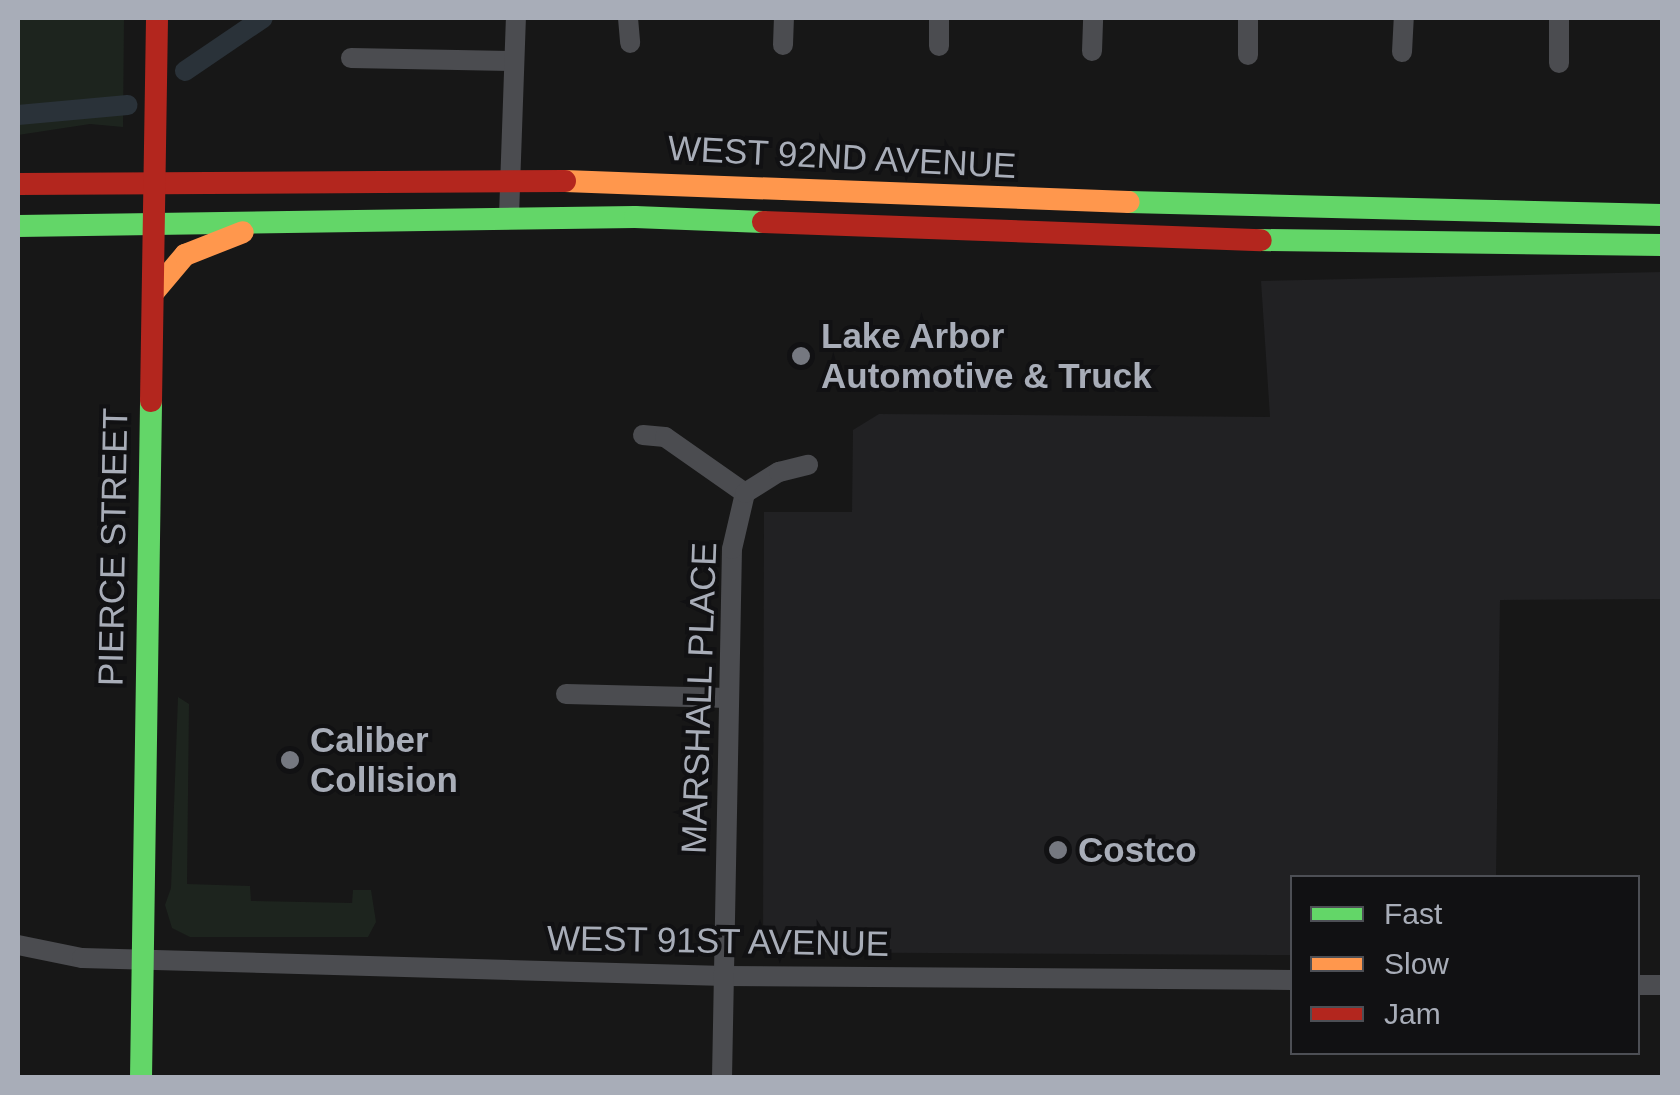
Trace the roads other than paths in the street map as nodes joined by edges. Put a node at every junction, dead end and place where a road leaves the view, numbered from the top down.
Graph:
1 (158, 18) edge
2 (516, 18) edge
3 (628, 18) edge
4 (784, 18) edge
5 (939, 18) edge
6 (1093, 18) edge
7 (1248, 18) edge
8 (1404, 18) edge
9 (1560, 18) edge
10 (630, 43) dead end
11 (783, 44) dead end
12 (938, 46) dead end
13 (1092, 51) dead end
14 (1402, 52) dead end
15 (1248, 55) dead end
16 (351, 58) dead end
17 (512, 61) junction
18 (1558, 62) dead end
19 (510, 180) junction
20 (154, 183) junction
21 (18, 184) edge
22 (1662, 199) edge
23 (1662, 215) edge
24 (508, 216) junction
25 (306, 219) junction
26 (154, 223) junction
27 (18, 226) edge
28 (1662, 245) edge
29 (153, 294) junction
30 (643, 435) dead end
31 (808, 465) dead end
32 (745, 493) junction
33 (566, 694) dead end
34 (728, 698) junction
35 (18, 945) edge
36 (142, 959) junction
37 (725, 976) junction
38 (1290, 980) edge
39 (140, 1078) edge
40 (722, 1078) edge

1 - 20 main road, PIERCE STREET
2 - 17 street
3 - 10 street
4 - 11 street
5 - 12 street
6 - 13 street
7 - 15 street
8 - 14 street
9 - 18 street
16 - 17 street
17 - 19 street
19 - 20 main road, WEST 92ND AVENUE
19 - 23 main road, WEST 92ND AVENUE
19 - 24 street
20 - 21 main road, WEST 92ND AVENUE
20 - 26 main road, PIERCE STREET
22 - 23 street
23 - 28 street
24 - 25 main road, WEST 92ND AVENUE
24 - 28 main road, WEST 92ND AVENUE
25 - 26 main road, WEST 92ND AVENUE
25 - 29 main road
26 - 27 main road, WEST 92ND AVENUE
26 - 29 main road, PIERCE STREET
29 - 36 main road, PIERCE STREET
30 - 32 street
31 - 32 street
32 - 34 street, MARSHALL PLACE
33 - 34 street
34 - 37 street, MARSHALL PLACE
35 - 36 street, WEST 91ST AVENUE
36 - 37 street, WEST 91ST AVENUE
36 - 39 main road, PIERCE STREET
37 - 38 street, WEST 91ST AVENUE
37 - 40 street, MARSHALL PLACE

